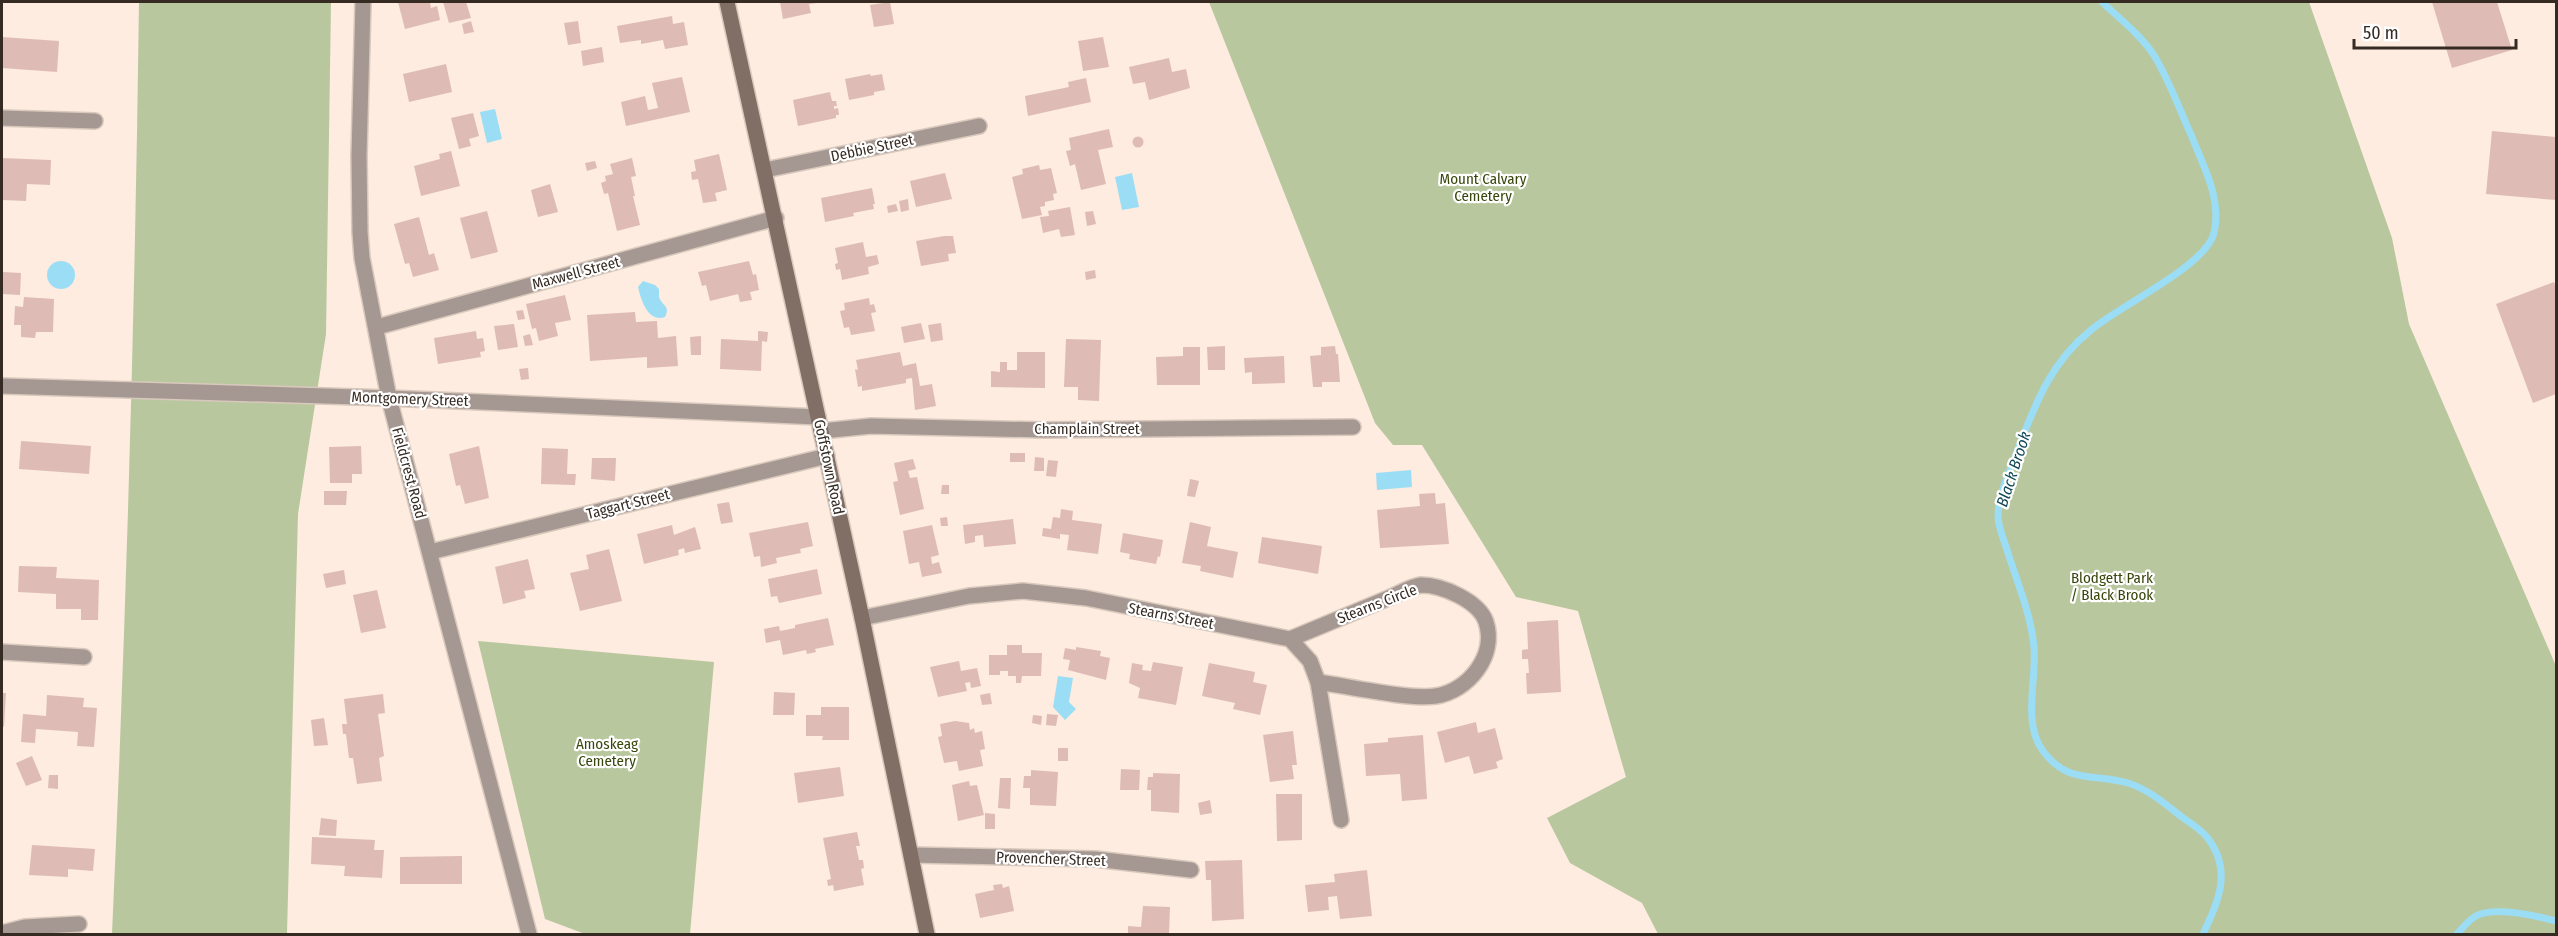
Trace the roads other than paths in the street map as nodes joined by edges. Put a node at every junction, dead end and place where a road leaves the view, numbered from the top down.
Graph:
1 (363, 2) edge
2 (727, 2) edge
3 (2, 118) edge
4 (95, 121) dead end
5 (979, 126) dead end
6 (765, 170) junction
7 (776, 218) junction
8 (377, 327) junction
9 (2, 386) edge
10 (389, 398) junction
11 (820, 424) junction
12 (1353, 427) dead end
13 (827, 456) junction
14 (430, 552) junction
15 (862, 618) junction
16 (1290, 639) junction
17 (2, 652) edge
18 (84, 657) dead end
19 (1318, 682) junction
20 (1341, 820) dead end
21 (911, 855) junction
22 (1191, 870) dead end
23 (79, 924) dead end
24 (2, 933) edge
25 (529, 934) edge
26 (927, 934) edge

1 - 8 street, Fieldcrest Road
2 - 6 main road, Goffstown Road
3 - 4 street
5 - 6 street, Debbie Street
6 - 7 main road, Goffstown Road
7 - 8 street, Maxwell Street
7 - 11 main road, Goffstown Road
8 - 10 street, Fieldcrest Road
9 - 10 street, Montgomery Street
10 - 11 street, Montgomery Street
10 - 14 street, Fieldcrest Road
11 - 12 street, Champlain Street
11 - 13 main road, Goffstown Road
13 - 14 street, Taggart Street
13 - 15 main road, Goffstown Road
14 - 25 street, Fieldcrest Road
15 - 16 street, Stearns Street
15 - 21 main road, Goffstown Road
16 - 19 street
16 - 19 street, Stearns Circle
17 - 18 street
19 - 20 street
21 - 22 street, Provencher Street
21 - 26 main road, Goffstown Road
23 - 24 street

